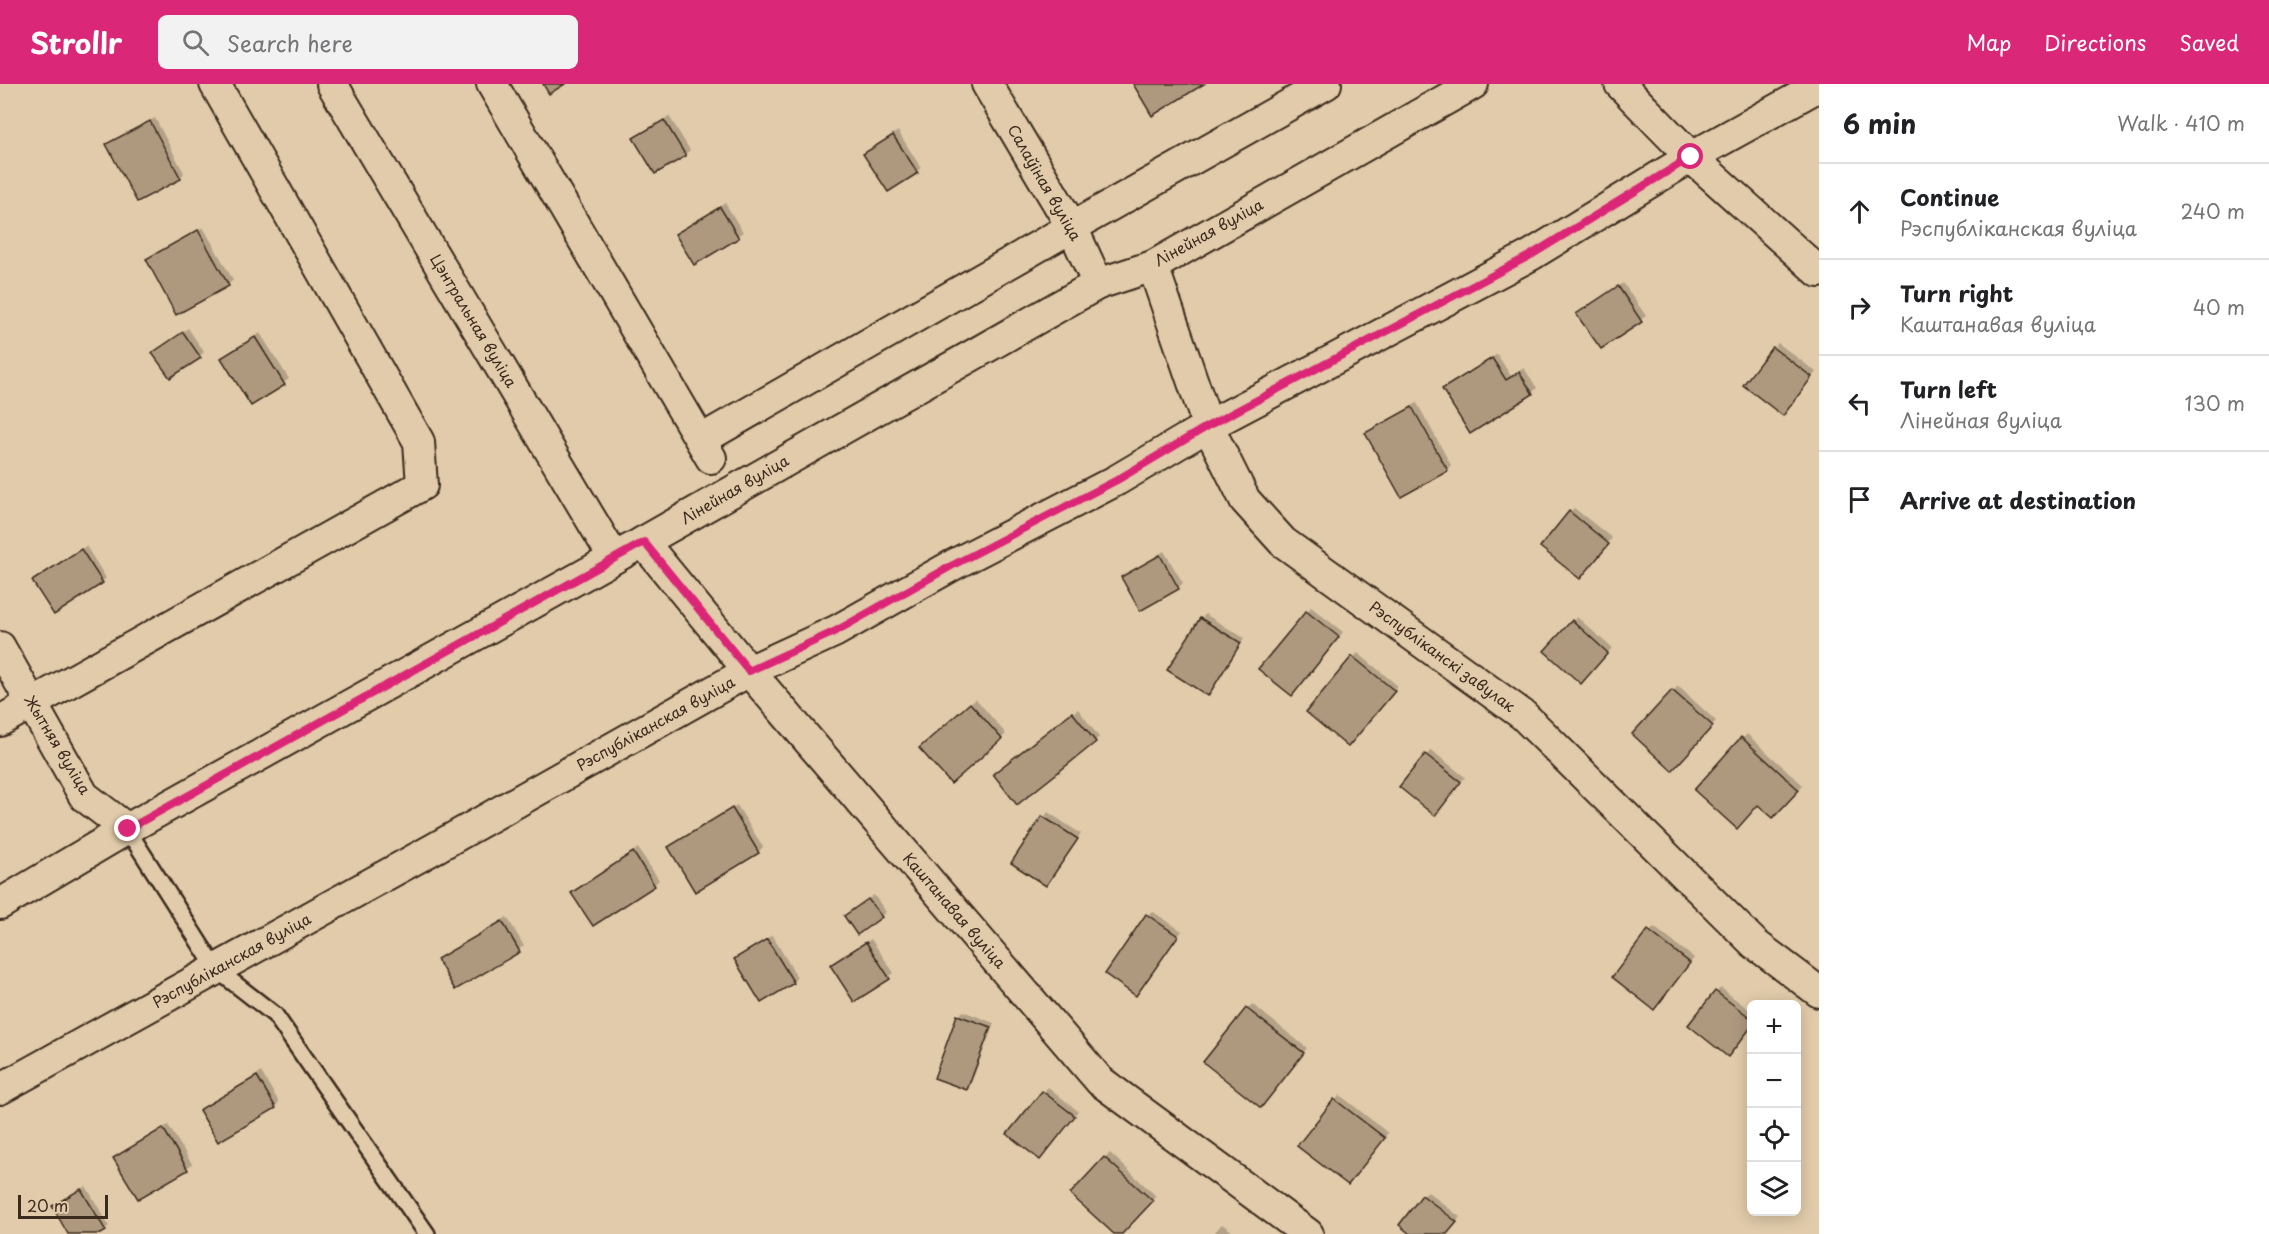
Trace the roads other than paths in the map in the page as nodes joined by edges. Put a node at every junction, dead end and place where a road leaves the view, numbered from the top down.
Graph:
1 (215, 84) edge
2 (332, 84) edge
3 (492, 84) edge
4 (987, 84) edge
5 (1326, 84) edge
6 (1473, 84) edge
7 (1620, 84) edge
8 (1819, 86) edge
9 (1691, 157) junction
10 (1072, 227) junction
11 (1153, 266) junction
12 (1819, 272) edge
13 (1098, 284) junction
14 (1208, 426) junction
15 (644, 542) junction
16 (614, 558) junction
17 (0, 647) edge
18 (749, 671) junction
19 (32, 703) junction
20 (0, 721) edge
21 (128, 829) junction
22 (0, 903) edge
23 (216, 969) junction
24 (1819, 992) edge
25 (0, 1089) edge
26 (427, 1234) edge
27 (1308, 1234) edge

1 - 19 street
2 - 16 street, Цэнтральная вуліца
3 - 10 street
4 - 10 street, Салаўіная вуліца
5 - 10 street
6 - 11 street, Лінейная вуліца
7 - 9 street
8 - 9 street, Рэспубліканская вуліца
9 - 12 street
9 - 14 street, Рэспубліканская вуліца
10 - 13 street, Салаўіная вуліца
11 - 13 street, Лінейная вуліца
11 - 14 street, Рэспубліканскі завулак
13 - 15 street, Лінейная вуліца
14 - 18 street, Рэспубліканская вуліца
14 - 24 street, Рэспубліканскі завулак
15 - 16 street, Лінейная вуліца
15 - 18 street, Каштанавая вуліца
16 - 21 street, Лінейная вуліца
17 - 19 street, Жытняя вуліца
18 - 23 street, Рэспубліканская вуліца
18 - 27 street, Каштанавая вуліца
19 - 20 street
19 - 21 street, Жытняя вуліца
21 - 22 street, Лінейная вуліца
21 - 23 lane
23 - 25 street, Рэспубліканская вуліца
23 - 26 lane

